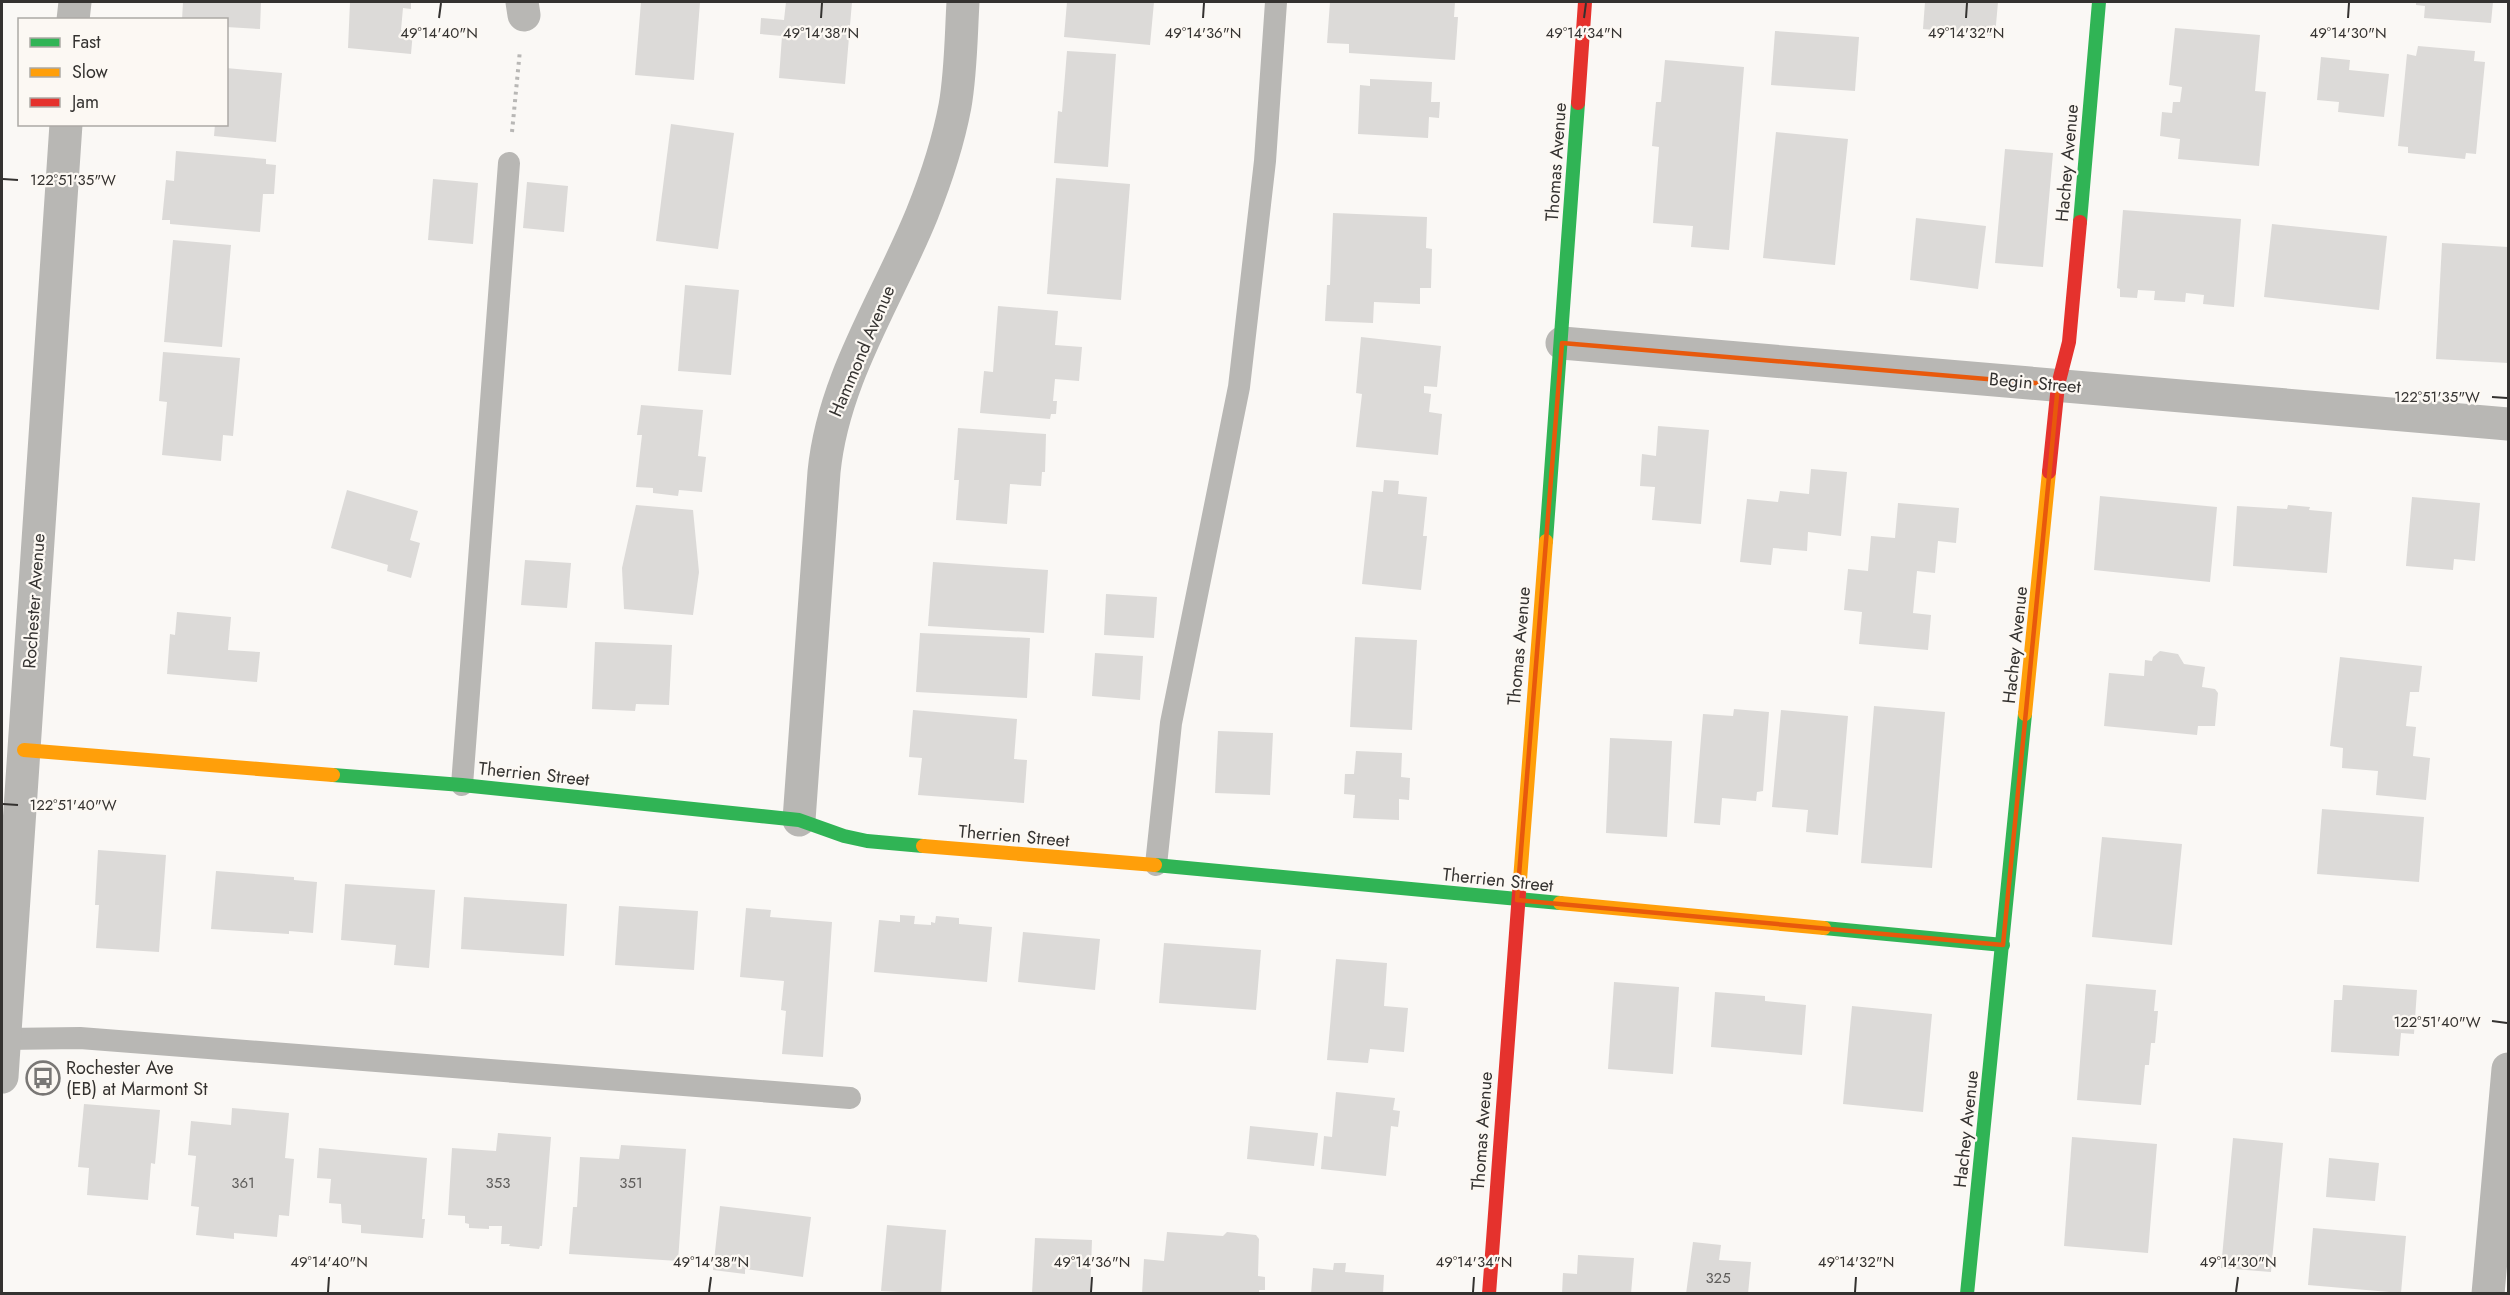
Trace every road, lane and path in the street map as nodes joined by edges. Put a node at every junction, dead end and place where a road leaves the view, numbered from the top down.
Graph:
1 (75, 2) edge
2 (963, 2) edge
3 (1276, 2) edge
4 (1585, 2) edge
5 (2099, 2) edge
6 (523, 8) edge
7 (74, 18) edge
8 (66, 126) edge
9 (509, 163) joint
10 (1562, 343) junction
11 (2058, 385) junction
12 (2508, 424) edge
13 (24, 750) junction
14 (462, 785) junction
15 (799, 820) junction
16 (1156, 865) junction
17 (1517, 900) junction
18 (2003, 945) junction
19 (5, 1039) junction
20 (2508, 1069) edge
21 (2, 1077) edge
22 (850, 1098) dead end
23 (1489, 1293) edge
24 (1967, 1293) edge
25 (2488, 1293) edge

1 - 7 street
2 - 15 street, Hammond Avenue
3 - 16 lane
4 - 10 street, Thomas Avenue
5 - 11 street, Hachey Avenue
6 - 9 path
8 - 13 street, Rochester Avenue
9 - 14 lane
10 - 11 street, Begin Street
10 - 17 street, Thomas Avenue
11 - 12 street, Begin Street
11 - 18 street, Hachey Avenue
13 - 14 street, Therrien Street
13 - 19 street, Rochester Avenue
14 - 15 street, Therrien Street
15 - 16 street, Therrien Street
16 - 17 street, Therrien Street
17 - 18 street, Therrien Street
17 - 23 street, Thomas Avenue
18 - 24 street, Hachey Avenue
19 - 21 street, Rochester Avenue
19 - 22 lane
20 - 25 street

